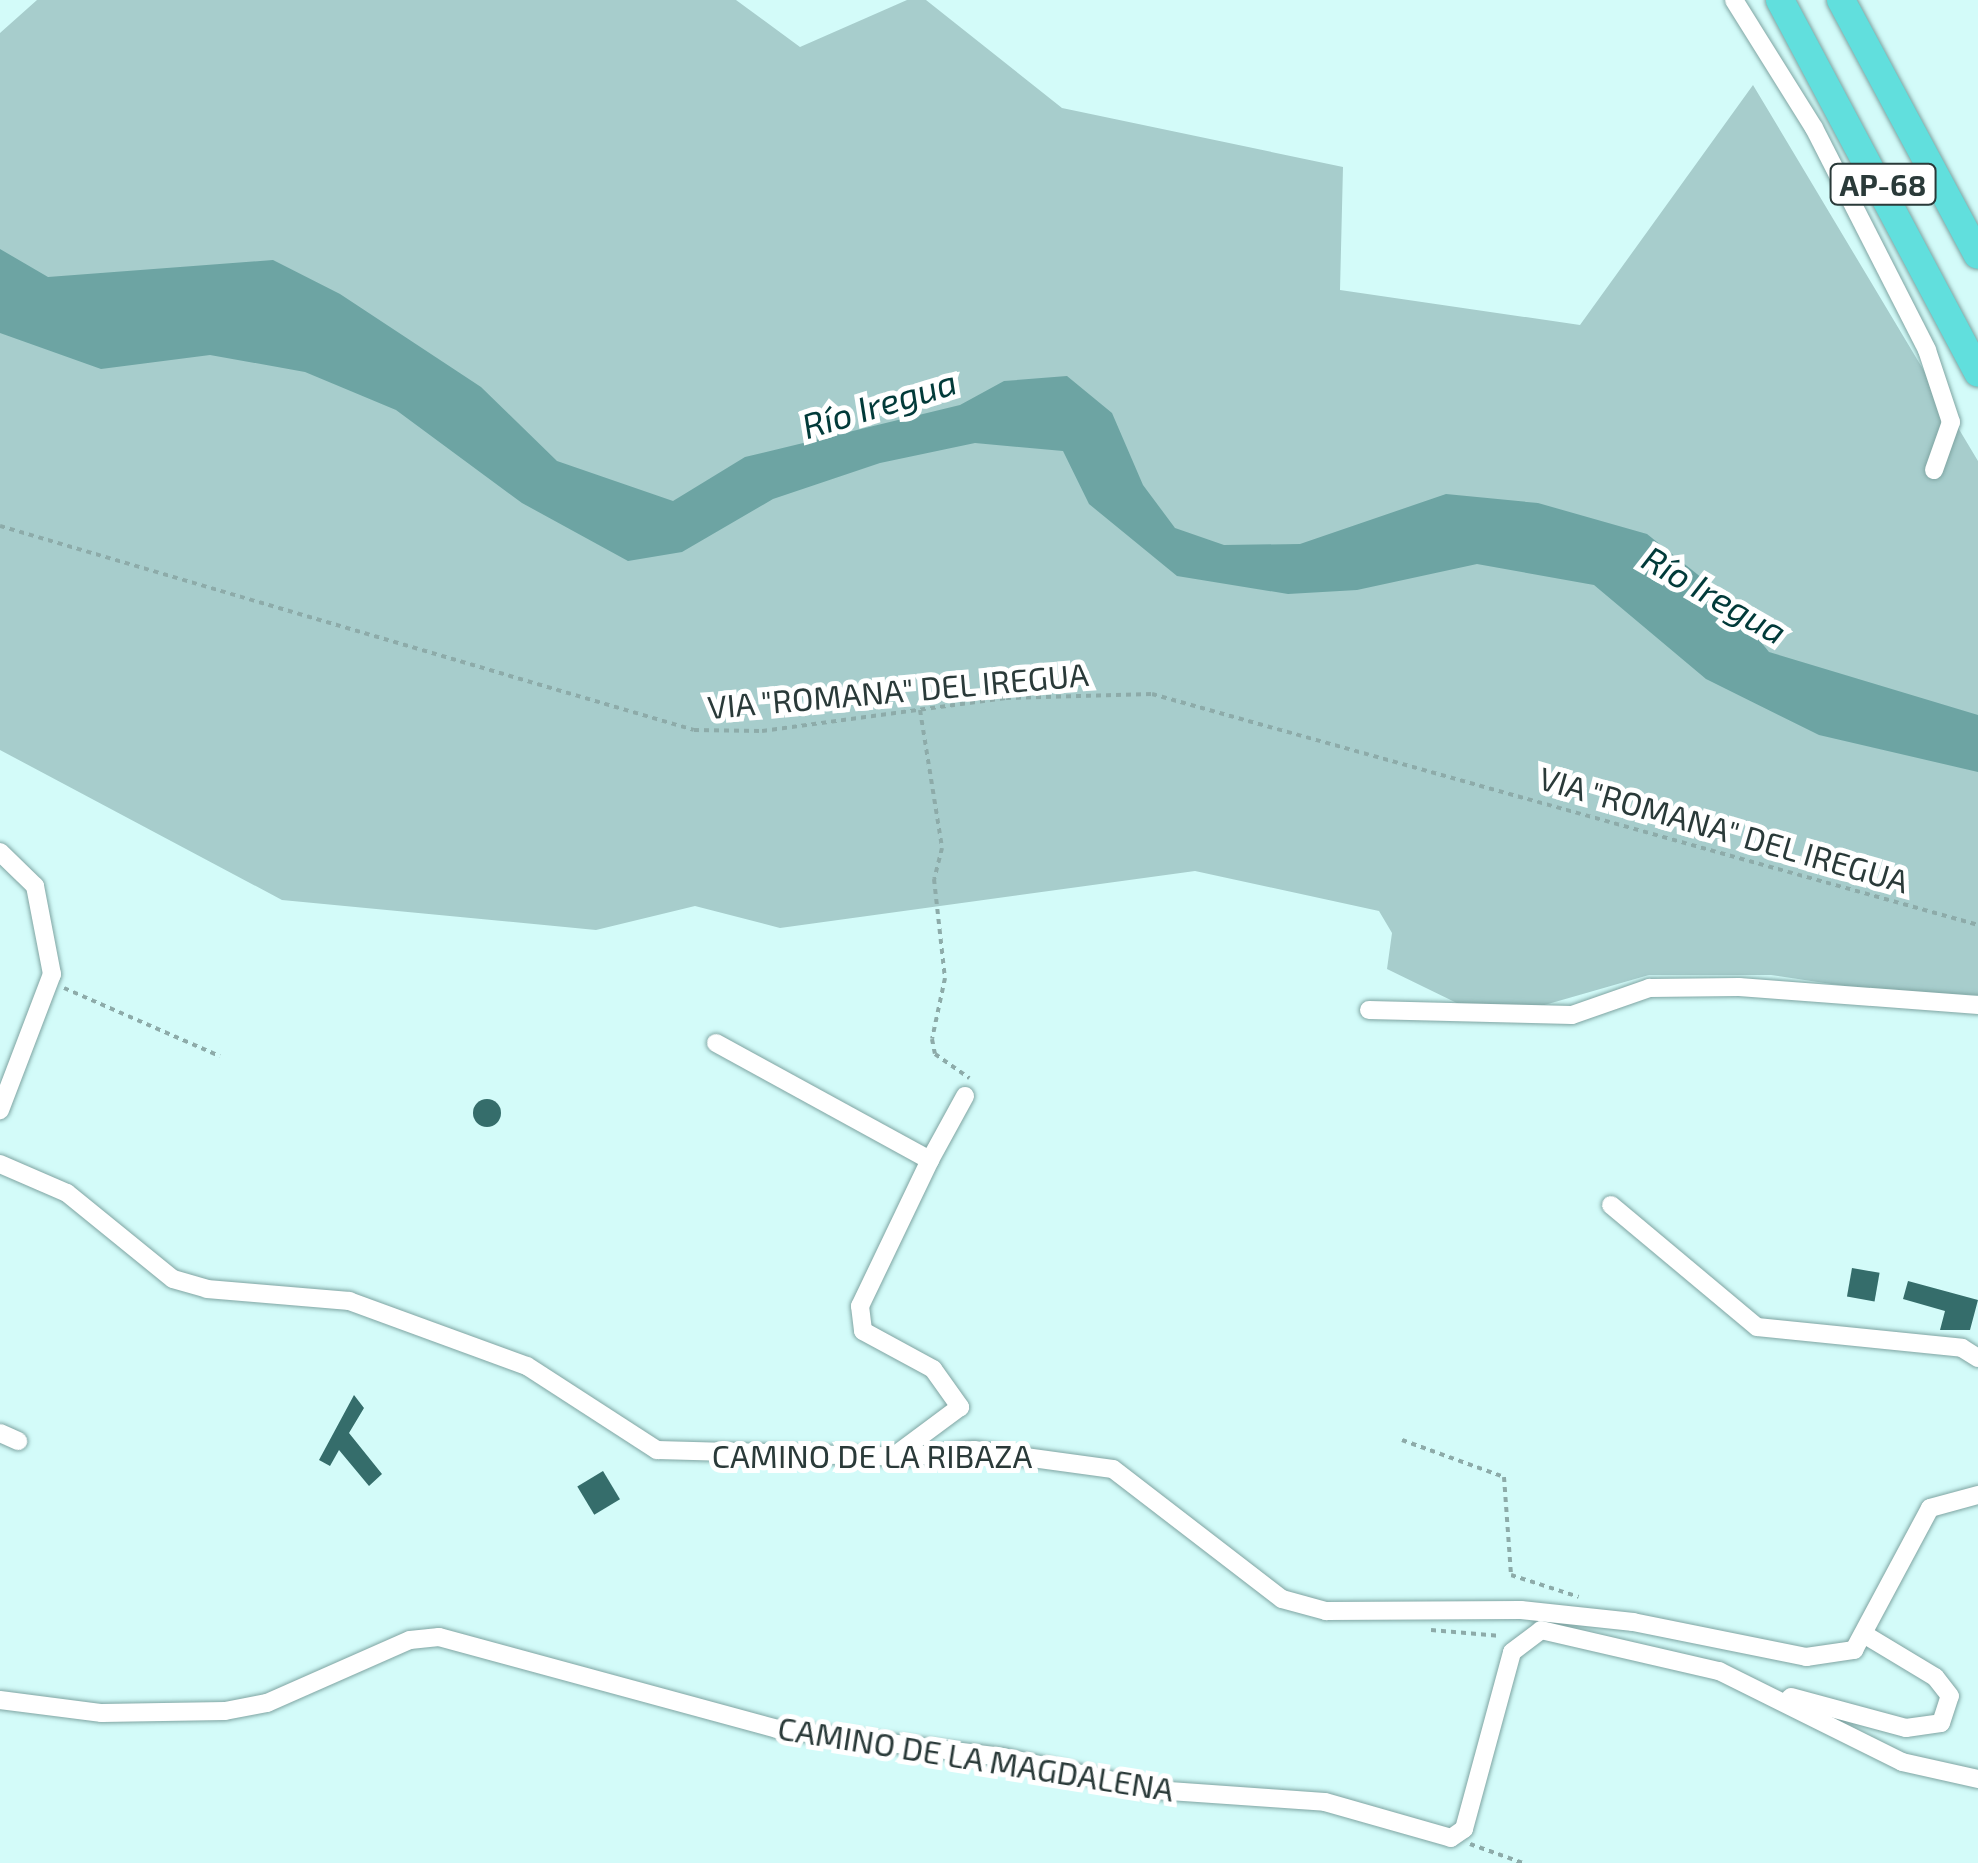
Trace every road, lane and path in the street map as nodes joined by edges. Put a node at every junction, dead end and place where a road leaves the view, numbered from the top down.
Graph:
1 (1734, 0) edge
2 (1770, 0) edge
3 (1780, 0) edge
4 (1843, 0) edge
5 (1840, 104) junction
6 (1978, 255) edge
7 (1978, 373) edge
8 (1934, 470) dead end
9 (0, 526) edge
10 (920, 710) junction
11 (0, 852) edge
12 (1978, 924) edge
13 (50, 982) junction
14 (1978, 1005) edge
15 (1368, 1010) dead end
16 (716, 1043) dead end
17 (220, 1056) dead end
18 (965, 1096) joint
19 (0, 1110) edge
20 (930, 1160) junction
21 (0, 1164) edge
22 (1611, 1205) dead end
23 (1978, 1358) edge
24 (0, 1433) edge
25 (1402, 1440) dead end
26 (18, 1441) dead end
27 (894, 1456) junction
28 (1978, 1495) edge
29 (1591, 1602) dead end
30 (1389, 1616) junction
31 (1867, 1636) junction
32 (1521, 1639) junction
33 (1754, 1686) junction
34 (0, 1700) edge
35 (1978, 1779) edge
36 (1451, 1838) junction
37 (1523, 1863) edge

1 - 8 street
2 - 5 highway
3 - 5 highway, AP-68
4 - 6 highway, AP-68
5 - 7 highway, AP-68
9 - 10 path, VIA "ROMANA" DEL IREGUA
10 - 12 path, VIA "ROMANA" DEL IREGUA
10 - 18 path
11 - 13 street
13 - 17 path
13 - 19 street
14 - 15 street
16 - 20 street
18 - 20 street
20 - 27 street
21 - 27 street, CAMINO DE LA RIBAZA
22 - 23 street
24 - 26 street
25 - 29 path
27 - 30 street, CAMINO DE LA RIBAZA
28 - 31 street
30 - 31 street, CAMINO DE LA RIBAZA
30 - 32 path
31 - 33 street
32 - 33 street
32 - 36 street
33 - 35 street
34 - 36 street, CAMINO DE LA MAGDALENA
36 - 37 path

